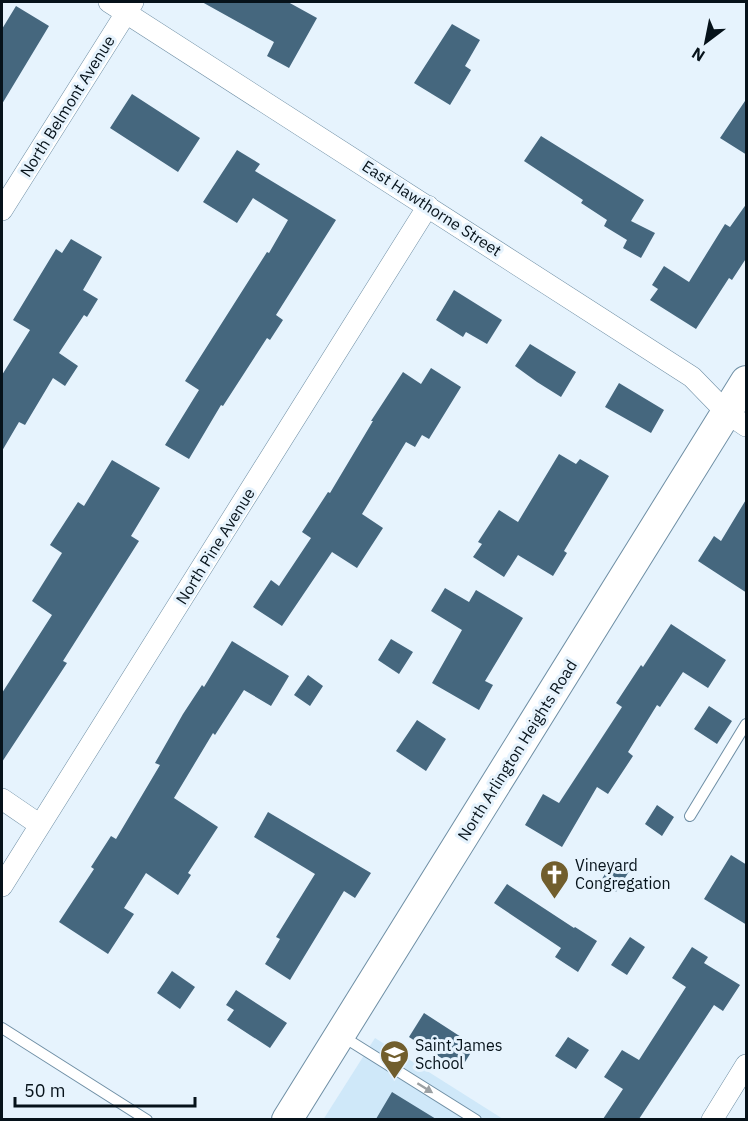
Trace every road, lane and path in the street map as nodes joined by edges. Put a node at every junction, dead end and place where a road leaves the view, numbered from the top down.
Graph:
1 (123, 5) edge
2 (428, 206) junction
3 (2, 210) edge
4 (747, 381) edge
5 (737, 419) edge
6 (747, 724) edge
7 (2, 800) edge
8 (690, 816) dead end
9 (40, 825) junction
10 (2, 886) edge
11 (2, 1028) edge
12 (340, 1034) junction
13 (747, 1065) edge
14 (147, 1119) edge
15 (287, 1119) edge
16 (476, 1119) edge
17 (712, 1119) edge

1 - 2 street, East Hawthorne Street
1 - 3 street, North Belmont Avenue
2 - 5 street, East Hawthorne Street
2 - 9 street, North Pine Avenue
4 - 5 main road, North Arlington Heights Road
5 - 12 main road, North Arlington Heights Road
6 - 8 lane
7 - 9 street
9 - 10 street, North Pine Avenue
11 - 14 lane
12 - 15 main road, North Arlington Heights Road
12 -> 16 lane
13 - 17 street

